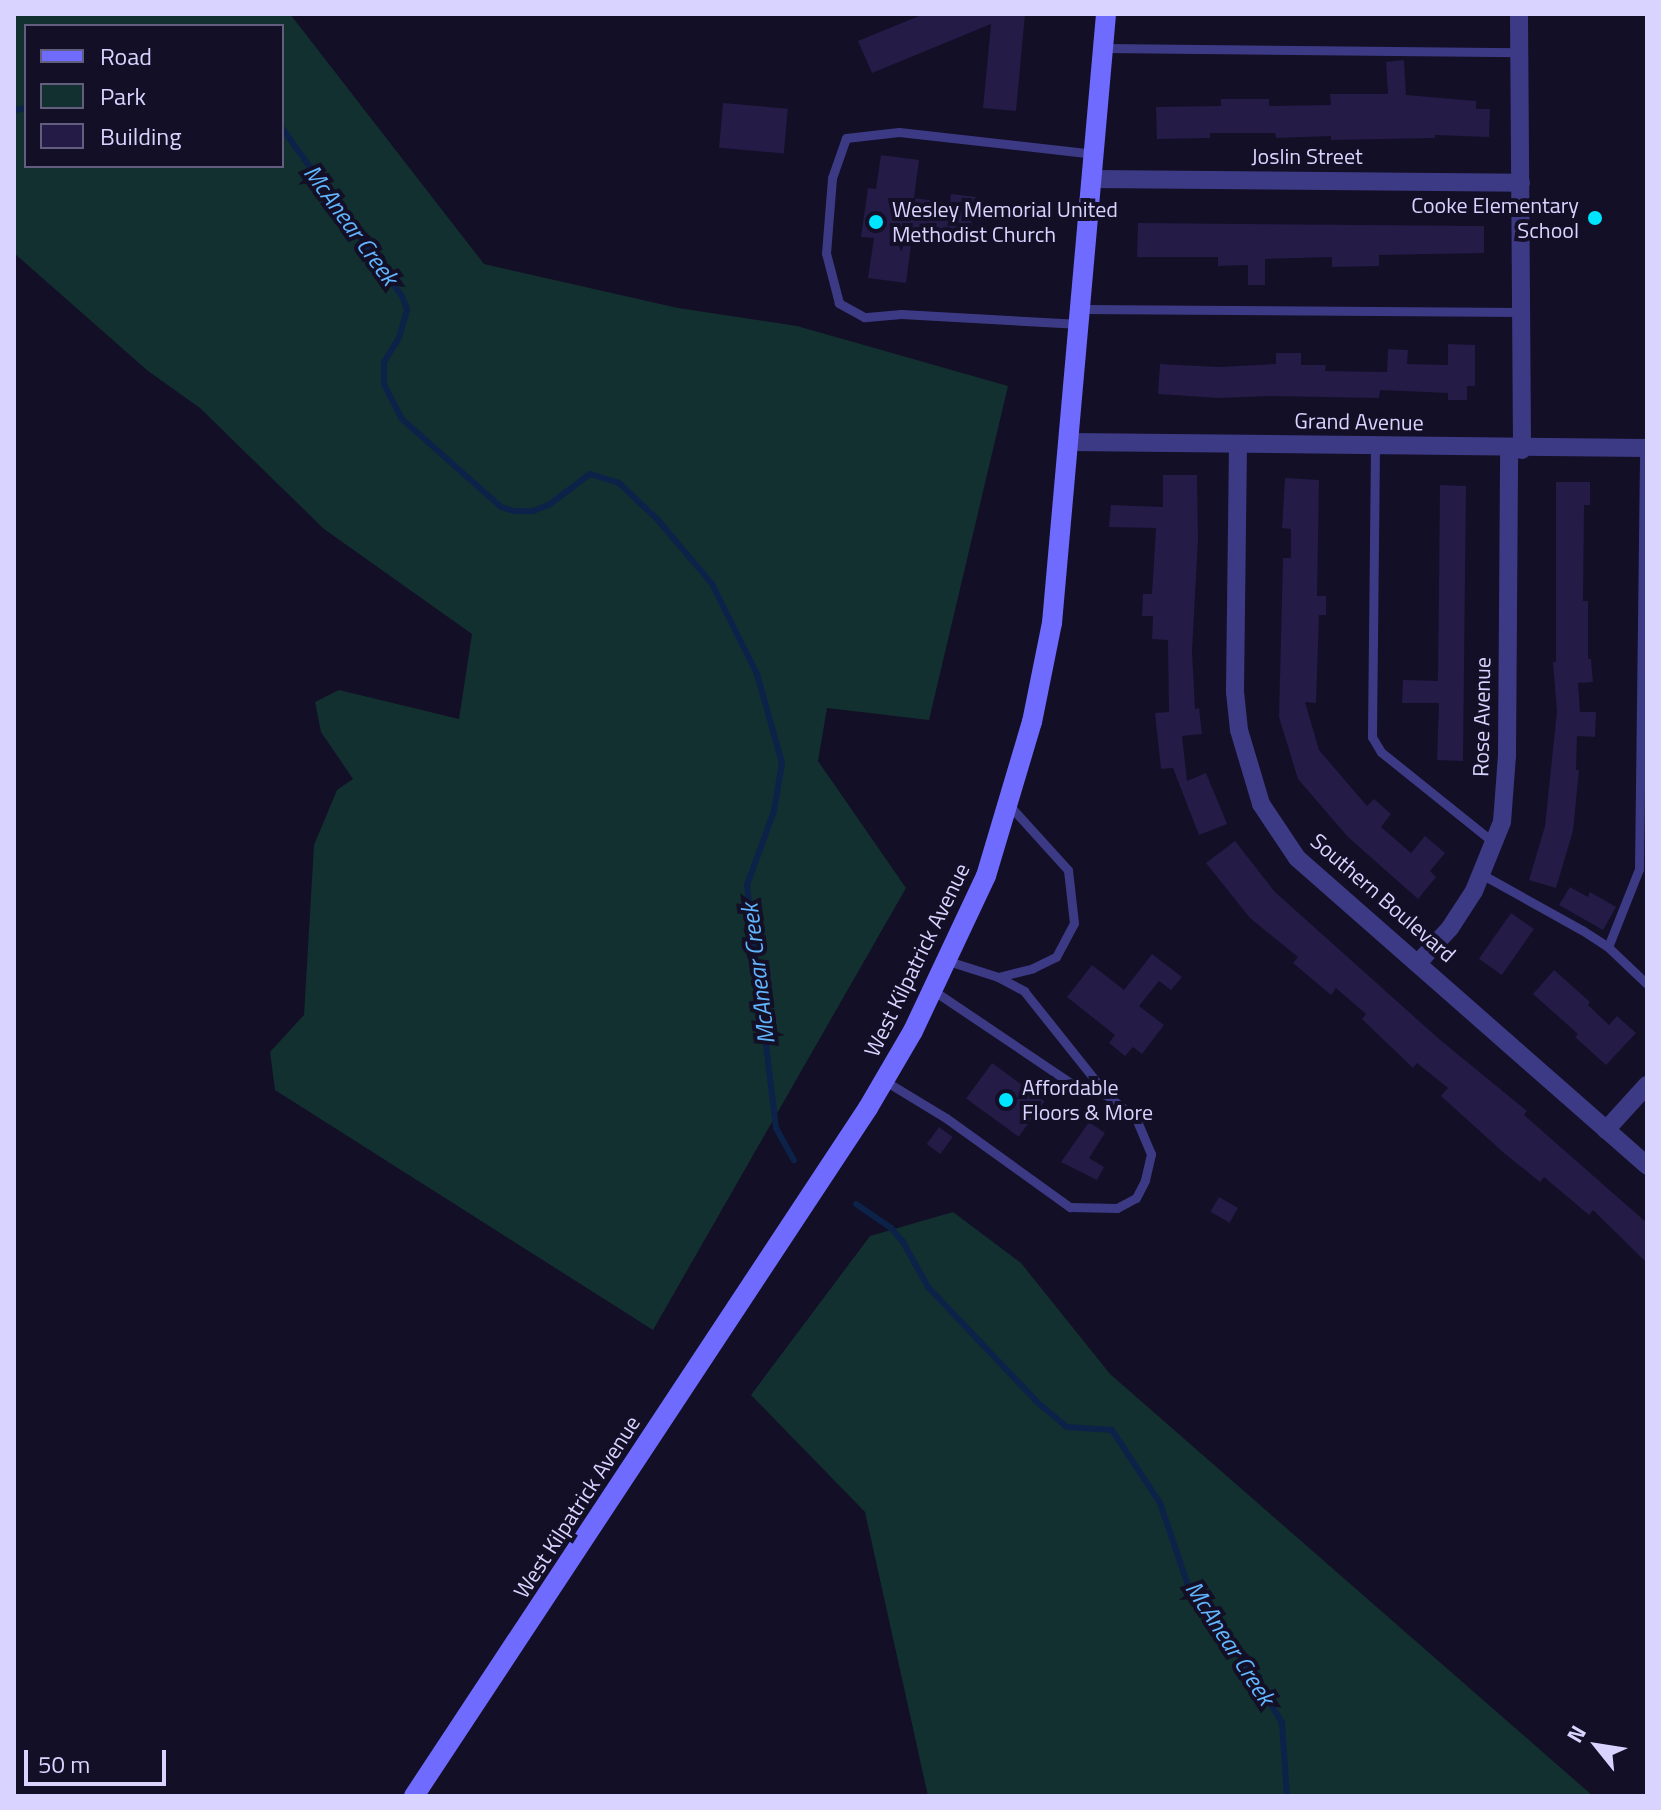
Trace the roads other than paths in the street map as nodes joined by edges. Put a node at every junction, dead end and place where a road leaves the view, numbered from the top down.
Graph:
1 (1106, 14) edge
2 (1519, 14) edge
3 (1104, 48) junction
4 (1520, 52) junction
5 (1095, 154) junction
6 (1092, 179) junction
7 (1521, 183) junction
8 (1522, 312) junction
9 (1081, 317) junction
10 (1070, 442) junction
11 (1238, 444) junction
12 (1375, 447) junction
13 (1646, 448) edge
14 (1516, 450) junction
15 (1009, 805) junction
16 (1494, 844) junction
17 (1483, 875) junction
18 (1608, 947) junction
19 (948, 961) junction
20 (1419, 962) junction
21 (998, 977) junction
22 (1647, 984) edge
23 (933, 990) junction
24 (884, 1081) junction
25 (1647, 1085) edge
26 (1107, 1095) junction
27 (1606, 1130) junction
28 (1647, 1166) edge
29 (414, 1796) edge

1 - 3 main road, West Kilpatrick Avenue
2 - 4 street, Rose Avenue
3 - 4 lane
3 - 5 main road, West Kilpatrick Avenue
4 - 7 street, Rose Avenue
5 - 6 main road, West Kilpatrick Avenue
5 - 9 lane
6 - 7 street, Joslin Street
6 - 9 main road, West Kilpatrick Avenue
7 - 8 street, Rose Avenue
8 - 9 lane
8 - 14 street, Rose Avenue
9 - 10 main road, West Kilpatrick Avenue
10 - 11 street, Grand Avenue
10 - 15 main road, West Kilpatrick Avenue
11 - 12 street, Grand Avenue
11 - 20 street, Southern Boulevard
12 - 14 street, Grand Avenue
12 - 16 lane
13 - 14 street, Grand Avenue
13 - 18 lane
14 - 16 street, Rose Avenue
15 - 19 main road, West Kilpatrick Avenue
15 - 21 lane
16 - 17 street, Rose Avenue
17 - 18 lane
17 - 20 street, Rose Avenue
18 - 22 lane
19 - 21 lane
19 - 23 main road, West Kilpatrick Avenue
20 - 27 street, Southern Boulevard
21 - 26 lane
23 - 24 main road, West Kilpatrick Avenue
23 - 26 lane
24 - 26 lane
24 - 29 main road, West Kilpatrick Avenue
25 - 27 street
27 - 28 street, Southern Boulevard

